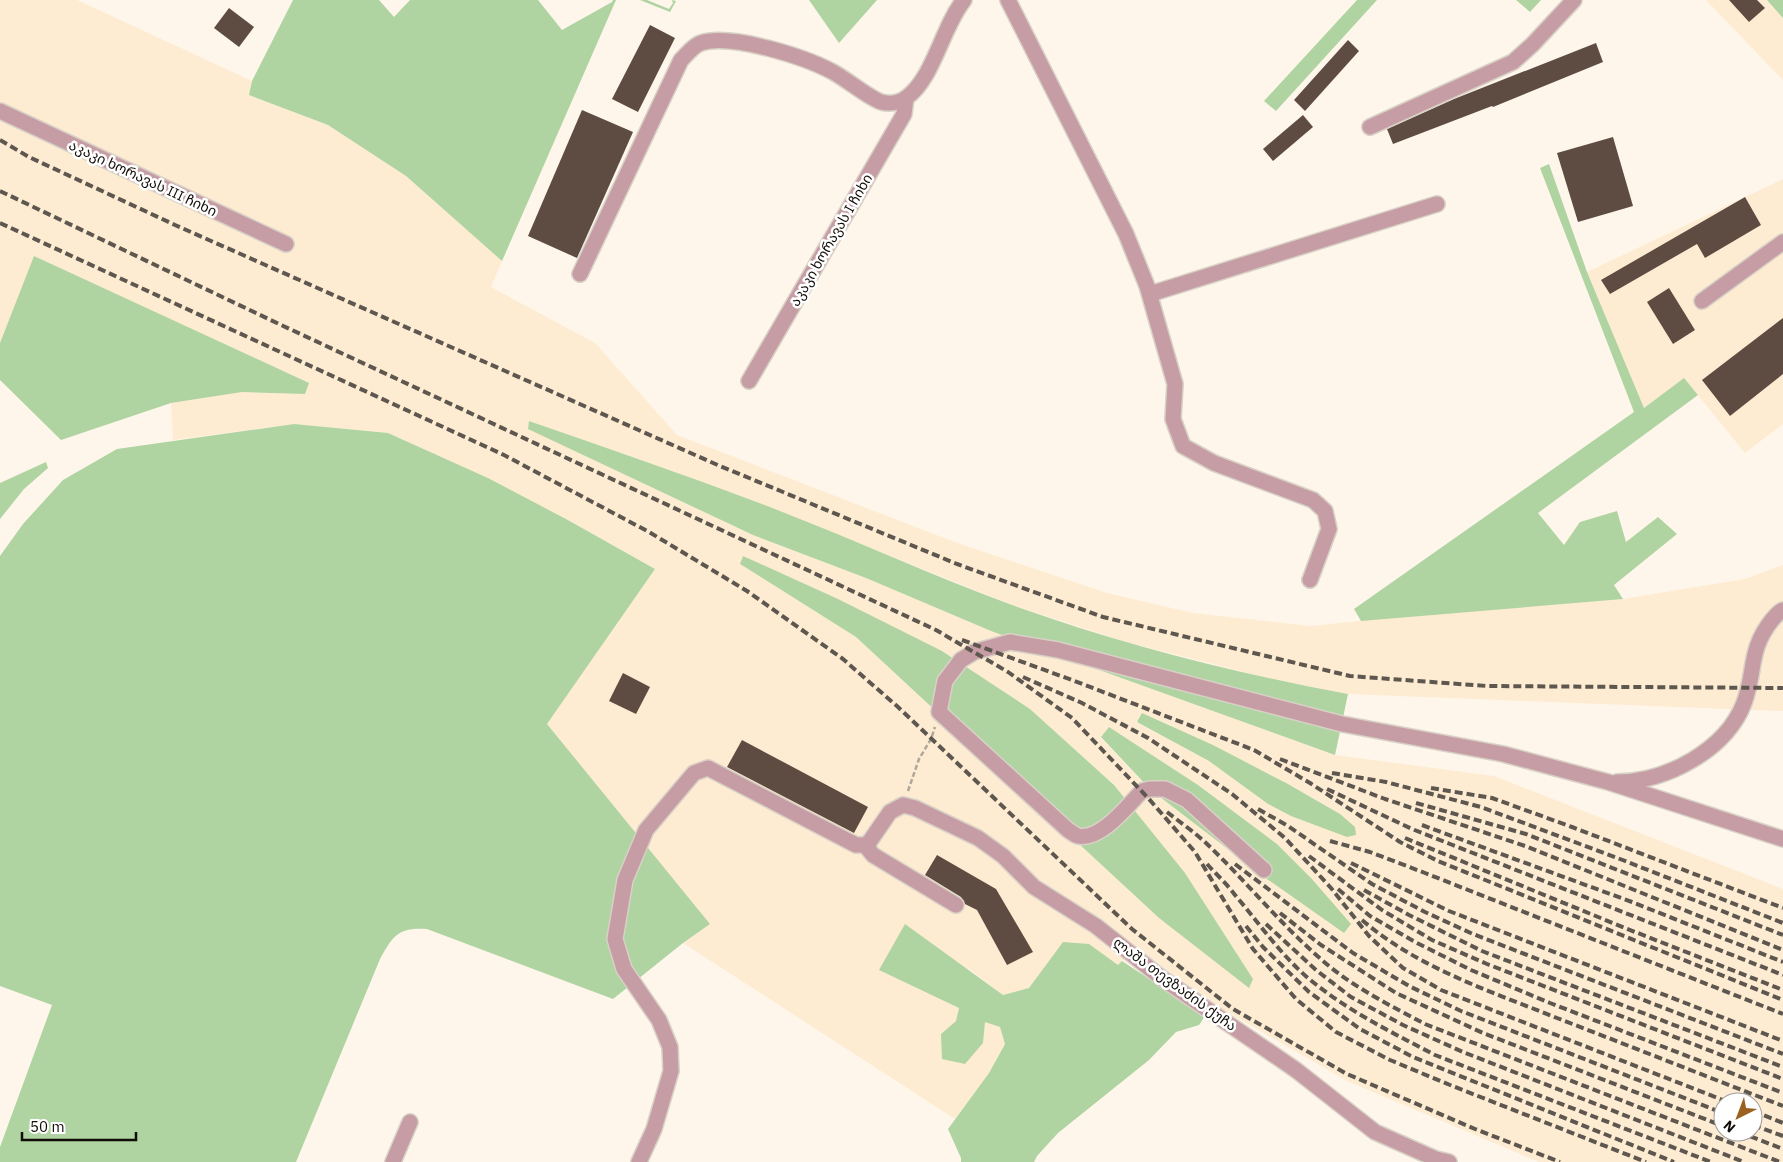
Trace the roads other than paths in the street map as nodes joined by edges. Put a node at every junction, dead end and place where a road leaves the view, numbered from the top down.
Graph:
1 (964, 0) edge
2 (1008, 0) edge
3 (1574, 0) edge
4 (906, 98) junction
5 (0, 111) edge
6 (1370, 127) dead end
7 (1437, 204) dead end
8 (1783, 242) edge
9 (286, 244) dead end
10 (580, 274) dead end
11 (1150, 294) junction
12 (1702, 301) dead end
13 (749, 381) dead end
14 (1310, 580) dead end
15 (1783, 610) edge
16 (1608, 782) junction
17 (1783, 839) edge
18 (865, 845) junction
19 (1264, 870) dead end
20 (956, 905) dead end
21 (410, 1122) dead end
22 (393, 1162) edge
23 (638, 1162) edge
24 (1449, 1162) edge

1 - 4 street
2 - 11 street
3 - 6 street
4 - 10 street
4 - 13 street, აკაკი ხორავას I ჩიხი
5 - 9 street, აკაკი ხორავას III ჩიხი
7 - 11 street
8 - 12 street
11 - 14 street
15 - 16 street
16 - 17 street
16 - 19 street
18 - 20 street
18 - 23 street
18 - 24 street, ლაშა თევზაძის ქუჩა
21 - 22 street

